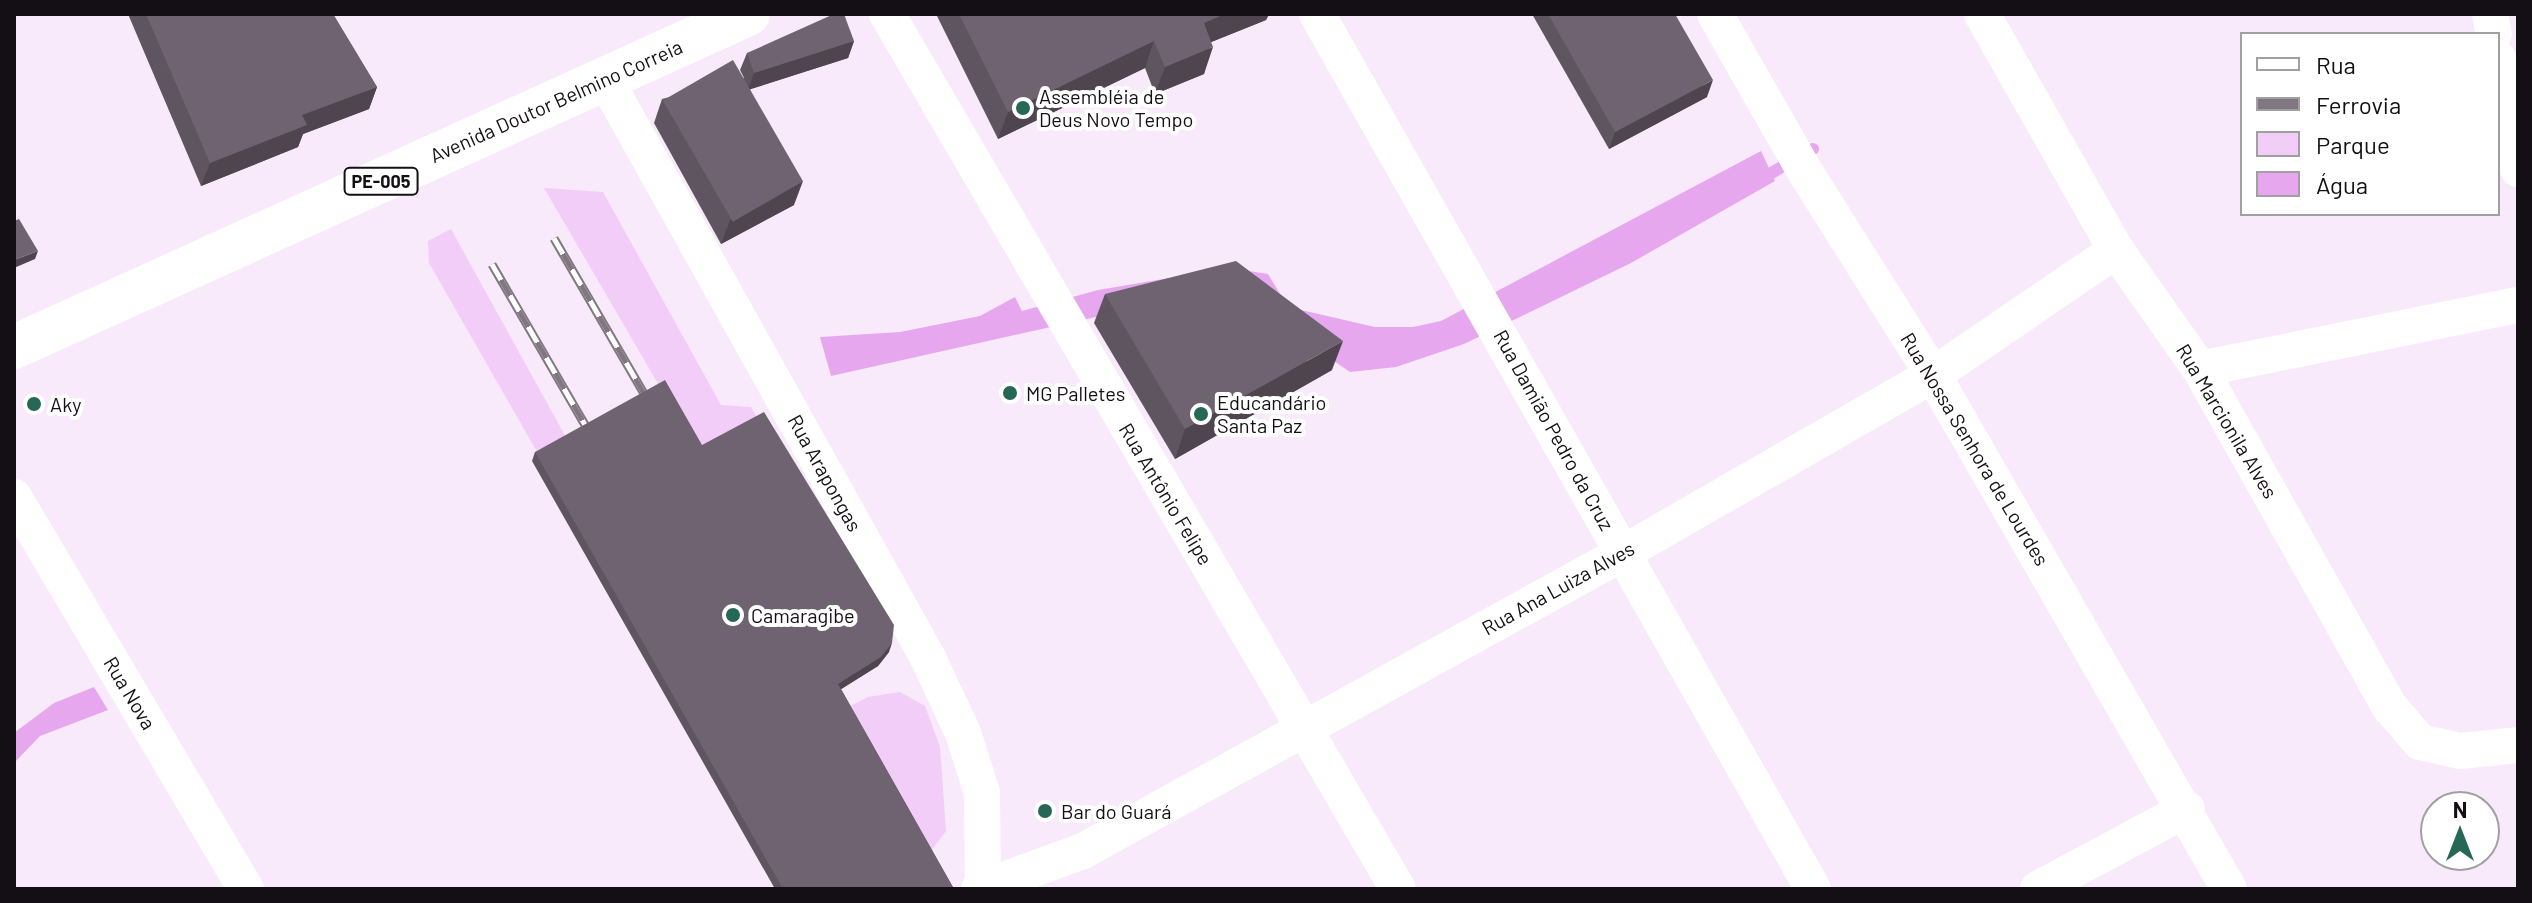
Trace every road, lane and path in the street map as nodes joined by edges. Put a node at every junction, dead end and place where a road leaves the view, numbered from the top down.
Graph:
1 (748, 14) edge
2 (887, 14) edge
3 (1317, 14) edge
4 (1715, 14) edge
5 (1982, 14) edge
6 (2500, 69) edge
7 (605, 79) junction
8 (2518, 169) edge
9 (2116, 250) junction
10 (2518, 305) edge
11 (14, 347) edge
12 (2200, 369) junction
13 (1933, 375) junction
14 (14, 497) edge
15 (1623, 553) junction
16 (1305, 729) junction
17 (2518, 745) edge
18 (2187, 809) junction
19 (1059, 876) edge
20 (981, 888) edge
21 (246, 889) edge
22 (1398, 889) edge
23 (1813, 889) edge
24 (2038, 889) edge
25 (2229, 889) edge

1 - 7 main road, Avenida Doutor Belmino Correia / PE-005
2 - 16 street, Rua Antônio Felipe
3 - 15 street, Rua Damião Pedro da Cruz
4 - 13 street, Rua Nossa Senhora de Lourdes
5 - 9 street, Rua Marcionila Alves
6 - 8 street
7 - 11 main road, Avenida Doutor Belmino Correia / PE-005
7 - 20 street, Rua Arapongas
9 - 12 street, Rua Marcionila Alves
9 - 13 street, Rua Ana Luiza Alves
10 - 12 street
12 - 17 street, Rua Marcionila Alves
13 - 15 street, Rua Ana Luiza Alves
13 - 18 street, Rua Nossa Senhora de Lourdes
14 - 21 street, Rua Nova
15 - 16 street, Rua Ana Luiza Alves
15 - 23 street, Rua Damião Pedro da Cruz
16 - 19 street, Rua Ana Luiza Alves
16 - 22 street, Rua Antônio Felipe
18 - 24 street
18 - 25 street, Rua Nossa Senhora de Lourdes
19 - 20 street, Rua Ana Luiza Alves

